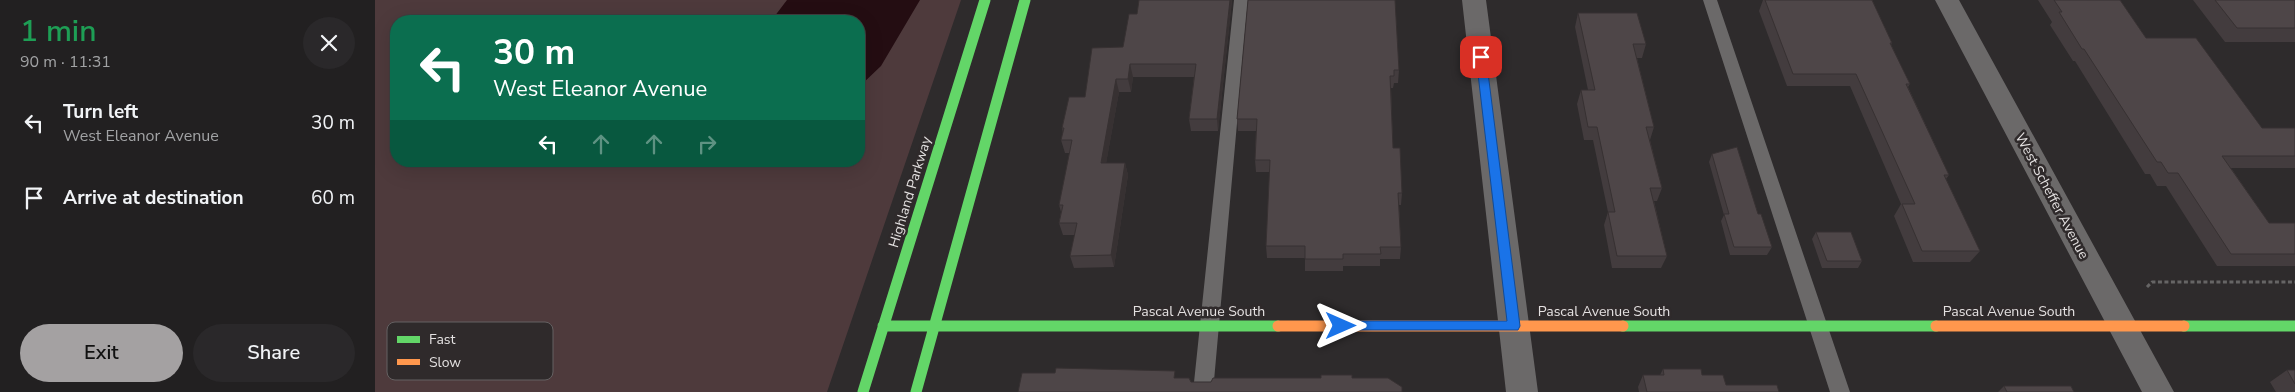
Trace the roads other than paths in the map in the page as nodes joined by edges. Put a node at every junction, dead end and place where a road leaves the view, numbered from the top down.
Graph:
1 (985, 0) edge
2 (1025, 0) edge
3 (1241, 0) edge
4 (1474, 0) edge
5 (1710, 0) edge
6 (1947, 0) edge
7 (935, 325) junction
8 (883, 326) junction
9 (1209, 326) junction
10 (1514, 326) junction
11 (1818, 326) junction
12 (2122, 326) junction
13 (2295, 326) edge
14 (863, 392) edge
15 (916, 392) edge
16 (1203, 392) edge
17 (1522, 392) edge
18 (1840, 392) edge
19 (2158, 392) edge

1 - 8 street, Highland Parkway
2 - 7 street
3 - 9 lane
4 - 10 street
5 - 11 lane
6 - 12 street, West Scheffer Avenue
7 - 8 street, Pascal Avenue South
7 - 9 street, Pascal Avenue South
7 - 15 street
8 - 14 street, Highland Parkway
9 - 10 street, Pascal Avenue South
9 - 16 lane
10 - 11 street, Pascal Avenue South
10 - 17 street
11 - 12 street, Pascal Avenue South
11 - 18 lane
12 - 13 street, Pascal Avenue South
12 - 19 street, West Scheffer Avenue

